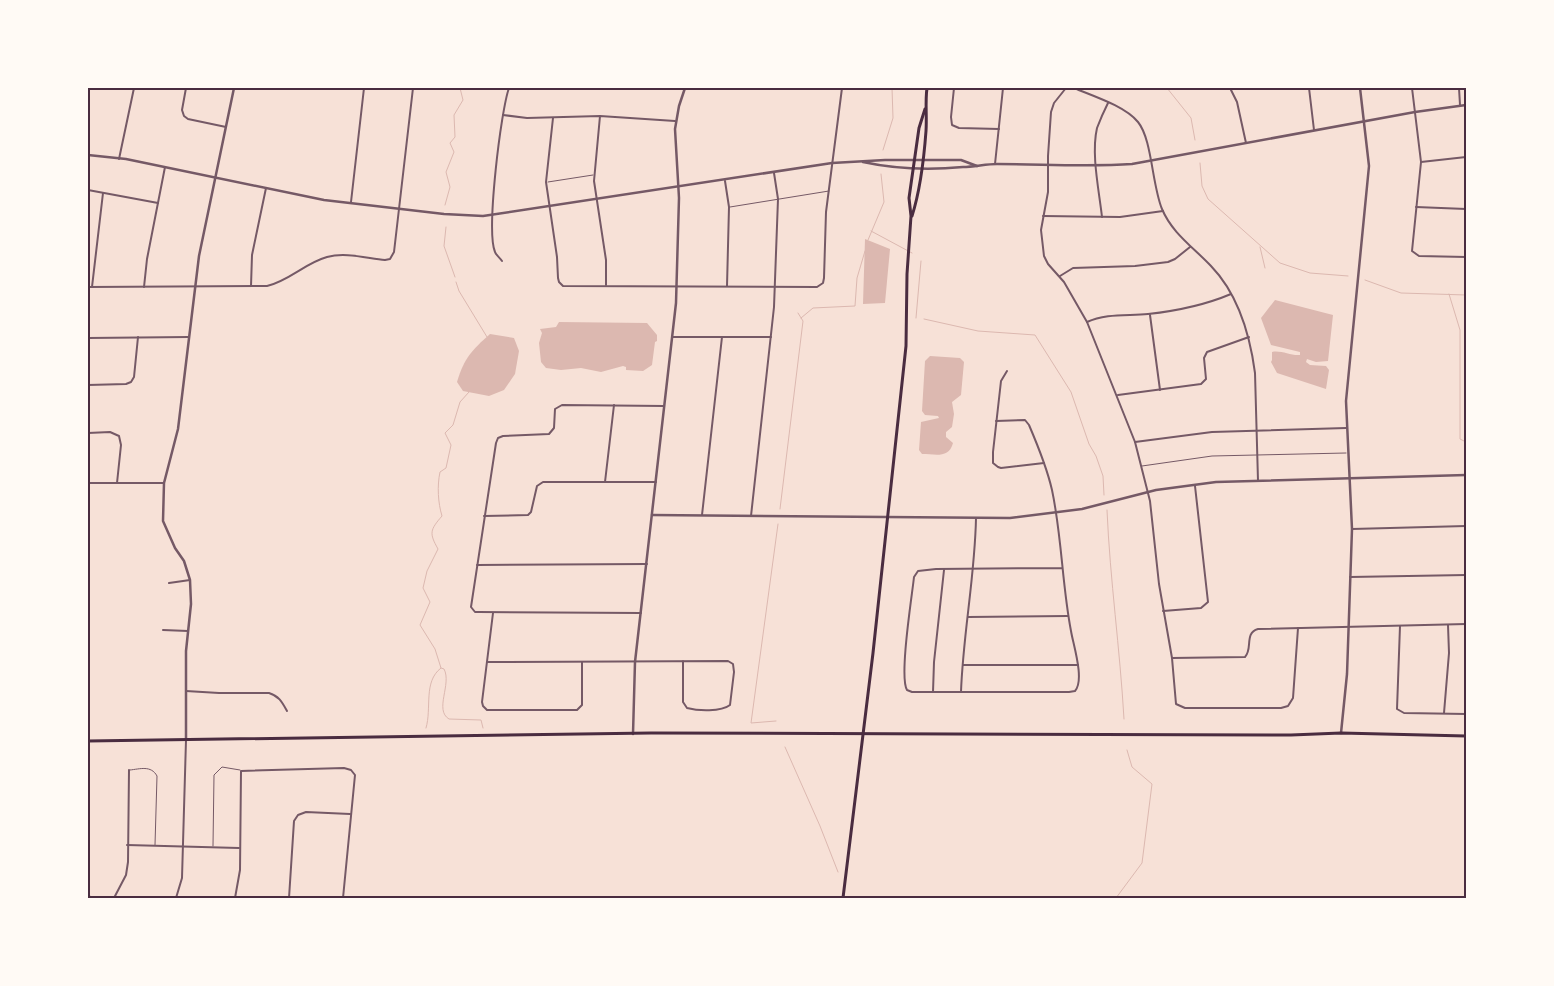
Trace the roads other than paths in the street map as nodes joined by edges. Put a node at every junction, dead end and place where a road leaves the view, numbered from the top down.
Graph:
1 (134, 88) edge
2 (186, 88) edge
3 (234, 88) edge
4 (364, 88) edge
5 (413, 88) edge
6 (509, 88) edge
7 (684, 88) edge
8 (842, 88) edge
9 (927, 88) edge
10 (954, 88) edge
11 (1003, 88) edge
12 (1066, 88) edge
13 (1074, 88) edge
14 (1230, 88) edge
15 (1309, 88) edge
16 (1360, 88) edge
17 (1412, 88) edge
18 (1459, 88) edge
19 (1108, 103) junction
20 (1466, 105) edge
21 (1460, 106) junction
22 (925, 110) junction
23 (1415, 112) junction
24 (503, 114) junction
25 (600, 116) junction
26 (553, 118) junction
27 (676, 121) junction
28 (1364, 121) junction
29 (226, 127) junction
30 (999, 129) junction
31 (1314, 130) junction
32 (1247, 143) junction
33 (88, 155) edge
34 (1466, 157) edge
35 (120, 158) junction
36 (922, 160) junction
37 (914, 161) junction
38 (1150, 161) junction
39 (859, 162) junction
40 (1421, 162) junction
41 (832, 163) junction
42 (995, 164) junction
43 (1048, 165) junction
44 (976, 166) junction
45 (1096, 166) junction
46 (165, 167) junction
47 (914, 167) junction
48 (921, 168) junction
49 (774, 173) junction
50 (594, 175) junction
51 (215, 178) junction
52 (725, 180) junction
53 (546, 182) junction
54 (678, 187) junction
55 (266, 188) junction
56 (88, 190) edge
57 (829, 191) junction
58 (103, 193) junction
59 (596, 199) junction
60 (778, 199) junction
61 (351, 202) junction
62 (158, 203) junction
63 (549, 206) junction
64 (729, 207) junction
65 (1416, 207) junction
66 (399, 208) junction
67 (1466, 208) edge
68 (1163, 211) junction
69 (492, 215) junction
70 (911, 216) junction
71 (1044, 216) junction
72 (1102, 217) junction
73 (1190, 247) junction
74 (1466, 257) edge
75 (502, 261) dead end
76 (1060, 276) junction
77 (251, 286) junction
78 (606, 286) junction
79 (677, 286) junction
80 (726, 286) junction
81 (775, 286) junction
82 (88, 287) edge
83 (92, 287) junction
84 (144, 287) junction
85 (195, 287) junction
86 (1231, 294) junction
87 (1150, 314) junction
88 (1088, 322) junction
89 (138, 337) junction
90 (672, 337) junction
91 (722, 337) junction
92 (771, 337) junction
93 (1249, 337) junction
94 (88, 338) edge
95 (189, 338) junction
96 (1007, 371) dead end
97 (88, 384) edge
98 (1160, 390) junction
99 (1118, 395) junction
100 (614, 405) junction
101 (664, 406) junction
102 (996, 421) junction
103 (1346, 428) junction
104 (1256, 430) junction
105 (88, 432) edge
106 (1135, 442) junction
107 (1347, 453) junction
108 (1258, 455) junction
109 (1044, 463) junction
110 (1142, 466) junction
111 (1466, 475) edge
112 (1349, 479) junction
113 (1258, 481) junction
114 (605, 482) junction
115 (656, 482) junction
116 (88, 483) edge
117 (117, 483) junction
118 (164, 483) junction
119 (1195, 485) junction
120 (1148, 492) junction
121 (1056, 512) junction
122 (652, 515) junction
123 (702, 515) junction
124 (484, 516) junction
125 (751, 516) junction
126 (887, 517) junction
127 (976, 518) junction
128 (1466, 526) edge
129 (1352, 528) junction
130 (477, 564) junction
131 (647, 564) junction
132 (1062, 568) junction
133 (944, 569) junction
134 (973, 569) junction
135 (1466, 575) edge
136 (1350, 577) junction
137 (190, 580) junction
138 (169, 583) dead end
139 (1163, 611) junction
140 (493, 612) junction
141 (641, 613) junction
142 (1068, 616) junction
143 (967, 617) junction
144 (1466, 624) edge
145 (1448, 625) junction
146 (1400, 626) junction
147 (1349, 627) junction
148 (1298, 628) junction
149 (163, 630) dead end
150 (188, 631) junction
151 (1172, 658) junction
152 (683, 661) junction
153 (487, 662) junction
154 (582, 662) junction
155 (636, 662) junction
156 (962, 665) junction
157 (1078, 665) junction
158 (186, 691) junction
159 (933, 692) junction
160 (962, 692) junction
161 (287, 711) dead end
162 (1444, 714) junction
163 (1466, 714) edge
164 (863, 733) junction
165 (1341, 733) junction
166 (633, 734) junction
167 (1466, 736) edge
168 (186, 740) junction
169 (88, 741) edge
170 (129, 770) joint
171 (241, 771) junction
172 (351, 814) junction
173 (127, 845) junction
174 (154, 845) junction
175 (184, 846) junction
176 (213, 847) junction
177 (239, 848) junction
178 (88, 896) edge
179 (93, 898) edge
180 (114, 898) edge
181 (176, 898) edge
182 (235, 898) edge
183 (289, 898) edge
184 (343, 898) edge
185 (843, 898) edge

1 - 35 street
2 - 29 street
3 - 29 street
4 - 61 street
5 - 66 street
6 - 24 street
7 - 27 street
8 - 41 street
9 - 22 main road
10 - 30 street
11 - 30 street
12 - 43 street
13 - 19 street
14 - 32 street
15 - 31 street
16 - 28 street
17 - 23 street
18 - 21 street
19 - 38 street
19 - 45 street
20 - 21 street
21 - 23 street
22 - 36 main road
22 - 37 main road
23 - 28 street
23 - 40 street
24 - 26 street
24 - 69 street
25 - 26 street
25 - 27 street
25 - 50 street
26 - 53 street
27 - 54 street
28 - 31 street
28 - 103 street
29 - 51 street
30 - 42 street
31 - 32 street
32 - 38 street
33 - 35 street
34 - 40 street
35 - 46 street
36 - 37 street
36 - 44 street
36 - 48 main road
37 - 39 street
37 - 47 main road
38 - 45 street
38 - 68 street
39 - 41 street
39 - 47 street
40 - 65 street
41 - 49 street
41 - 57 street
42 - 43 street
42 - 44 street
43 - 45 street
43 - 71 street
44 - 48 street
45 - 72 street
46 - 51 street
46 - 62 street
47 - 48 street
47 - 70 main road
48 - 70 main road
49 - 52 street
49 - 60 street
50 - 53 lane
50 - 59 street
51 - 55 street
51 - 85 street
52 - 54 street
52 - 64 street
53 - 63 street
54 - 59 street
54 - 79 street
55 - 61 street
55 - 77 street
56 - 58 street
57 - 60 lane
57 - 81 street
58 - 62 street
58 - 83 street
59 - 63 street
59 - 78 street
60 - 64 lane
60 - 81 street
61 - 66 street
62 - 84 street
63 - 69 street
63 - 78 street
64 - 80 street
65 - 67 street
65 - 74 street
66 - 69 street
66 - 77 street
68 - 72 street
68 - 73 street
69 - 75 street
70 - 126 main road
71 - 72 street
71 - 76 street
73 - 76 street
73 - 86 street
76 - 88 street
77 - 85 street
78 - 79 street
79 - 80 street
79 - 90 street
80 - 81 street
81 - 92 street
82 - 83 street
83 - 84 street
84 - 85 street
85 - 95 street
86 - 87 street
86 - 93 street
87 - 88 street
87 - 98 street
88 - 99 street
89 - 94 street
89 - 95 street
89 - 97 street
90 - 91 street
90 - 101 street
91 - 92 street
91 - 123 street
92 - 125 street
93 - 98 street
93 - 104 street
95 - 118 street
96 - 102 street
98 - 99 street
99 - 106 street
100 - 101 street
100 - 114 street
100 - 124 street
101 - 115 street
102 - 109 street
102 - 109 street
103 - 104 street
103 - 107 street
104 - 106 street
104 - 108 street
105 - 117 street
106 - 110 street
107 - 108 lane
107 - 112 street
108 - 110 lane
108 - 113 street
109 - 121 street
110 - 120 street
111 - 112 street
112 - 113 street
112 - 129 street
113 - 119 street
114 - 115 street
114 - 124 street
115 - 122 street
116 - 117 street
117 - 118 street
118 - 137 street
119 - 120 street
119 - 139 street
120 - 121 street
120 - 139 street
121 - 127 street
121 - 132 street
122 - 123 street
122 - 131 street
123 - 125 street
124 - 130 street
125 - 126 street
126 - 127 street
126 - 164 main road
127 - 134 street
128 - 129 street
129 - 136 street
130 - 131 street
130 - 140 street
131 - 141 street
132 - 134 street
132 - 142 street
133 - 134 street
133 - 159 street
133 - 159 street
134 - 143 street
135 - 136 street
136 - 147 street
137 - 138 street
137 - 150 street
139 - 151 street
140 - 141 street
140 - 153 street
141 - 155 street
142 - 143 street
142 - 157 street
143 - 156 street
144 - 145 street
145 - 146 street
145 - 162 street
146 - 147 street
146 - 162 street
147 - 148 street
147 - 165 street
148 - 151 street
148 - 151 street
149 - 150 street
150 - 158 street
152 - 152 street
152 - 155 street
153 - 154 street
153 - 154 street
154 - 155 street
155 - 166 street
156 - 157 street
156 - 160 street
157 - 160 street
158 - 161 street
158 - 168 street
159 - 160 street
162 - 163 street
164 - 165 main road
164 - 166 main road
164 - 185 main road
165 - 167 main road
166 - 168 main road
168 - 169 main road
168 - 175 street
170 - 173 street
170 - 174 lane
171 - 172 street
171 - 176 lane
171 - 177 street
172 - 183 street
172 - 184 street
173 - 174 street
173 - 180 street
174 - 175 street
175 - 176 street
175 - 181 street
176 - 177 street
177 - 182 street
178 - 179 street

